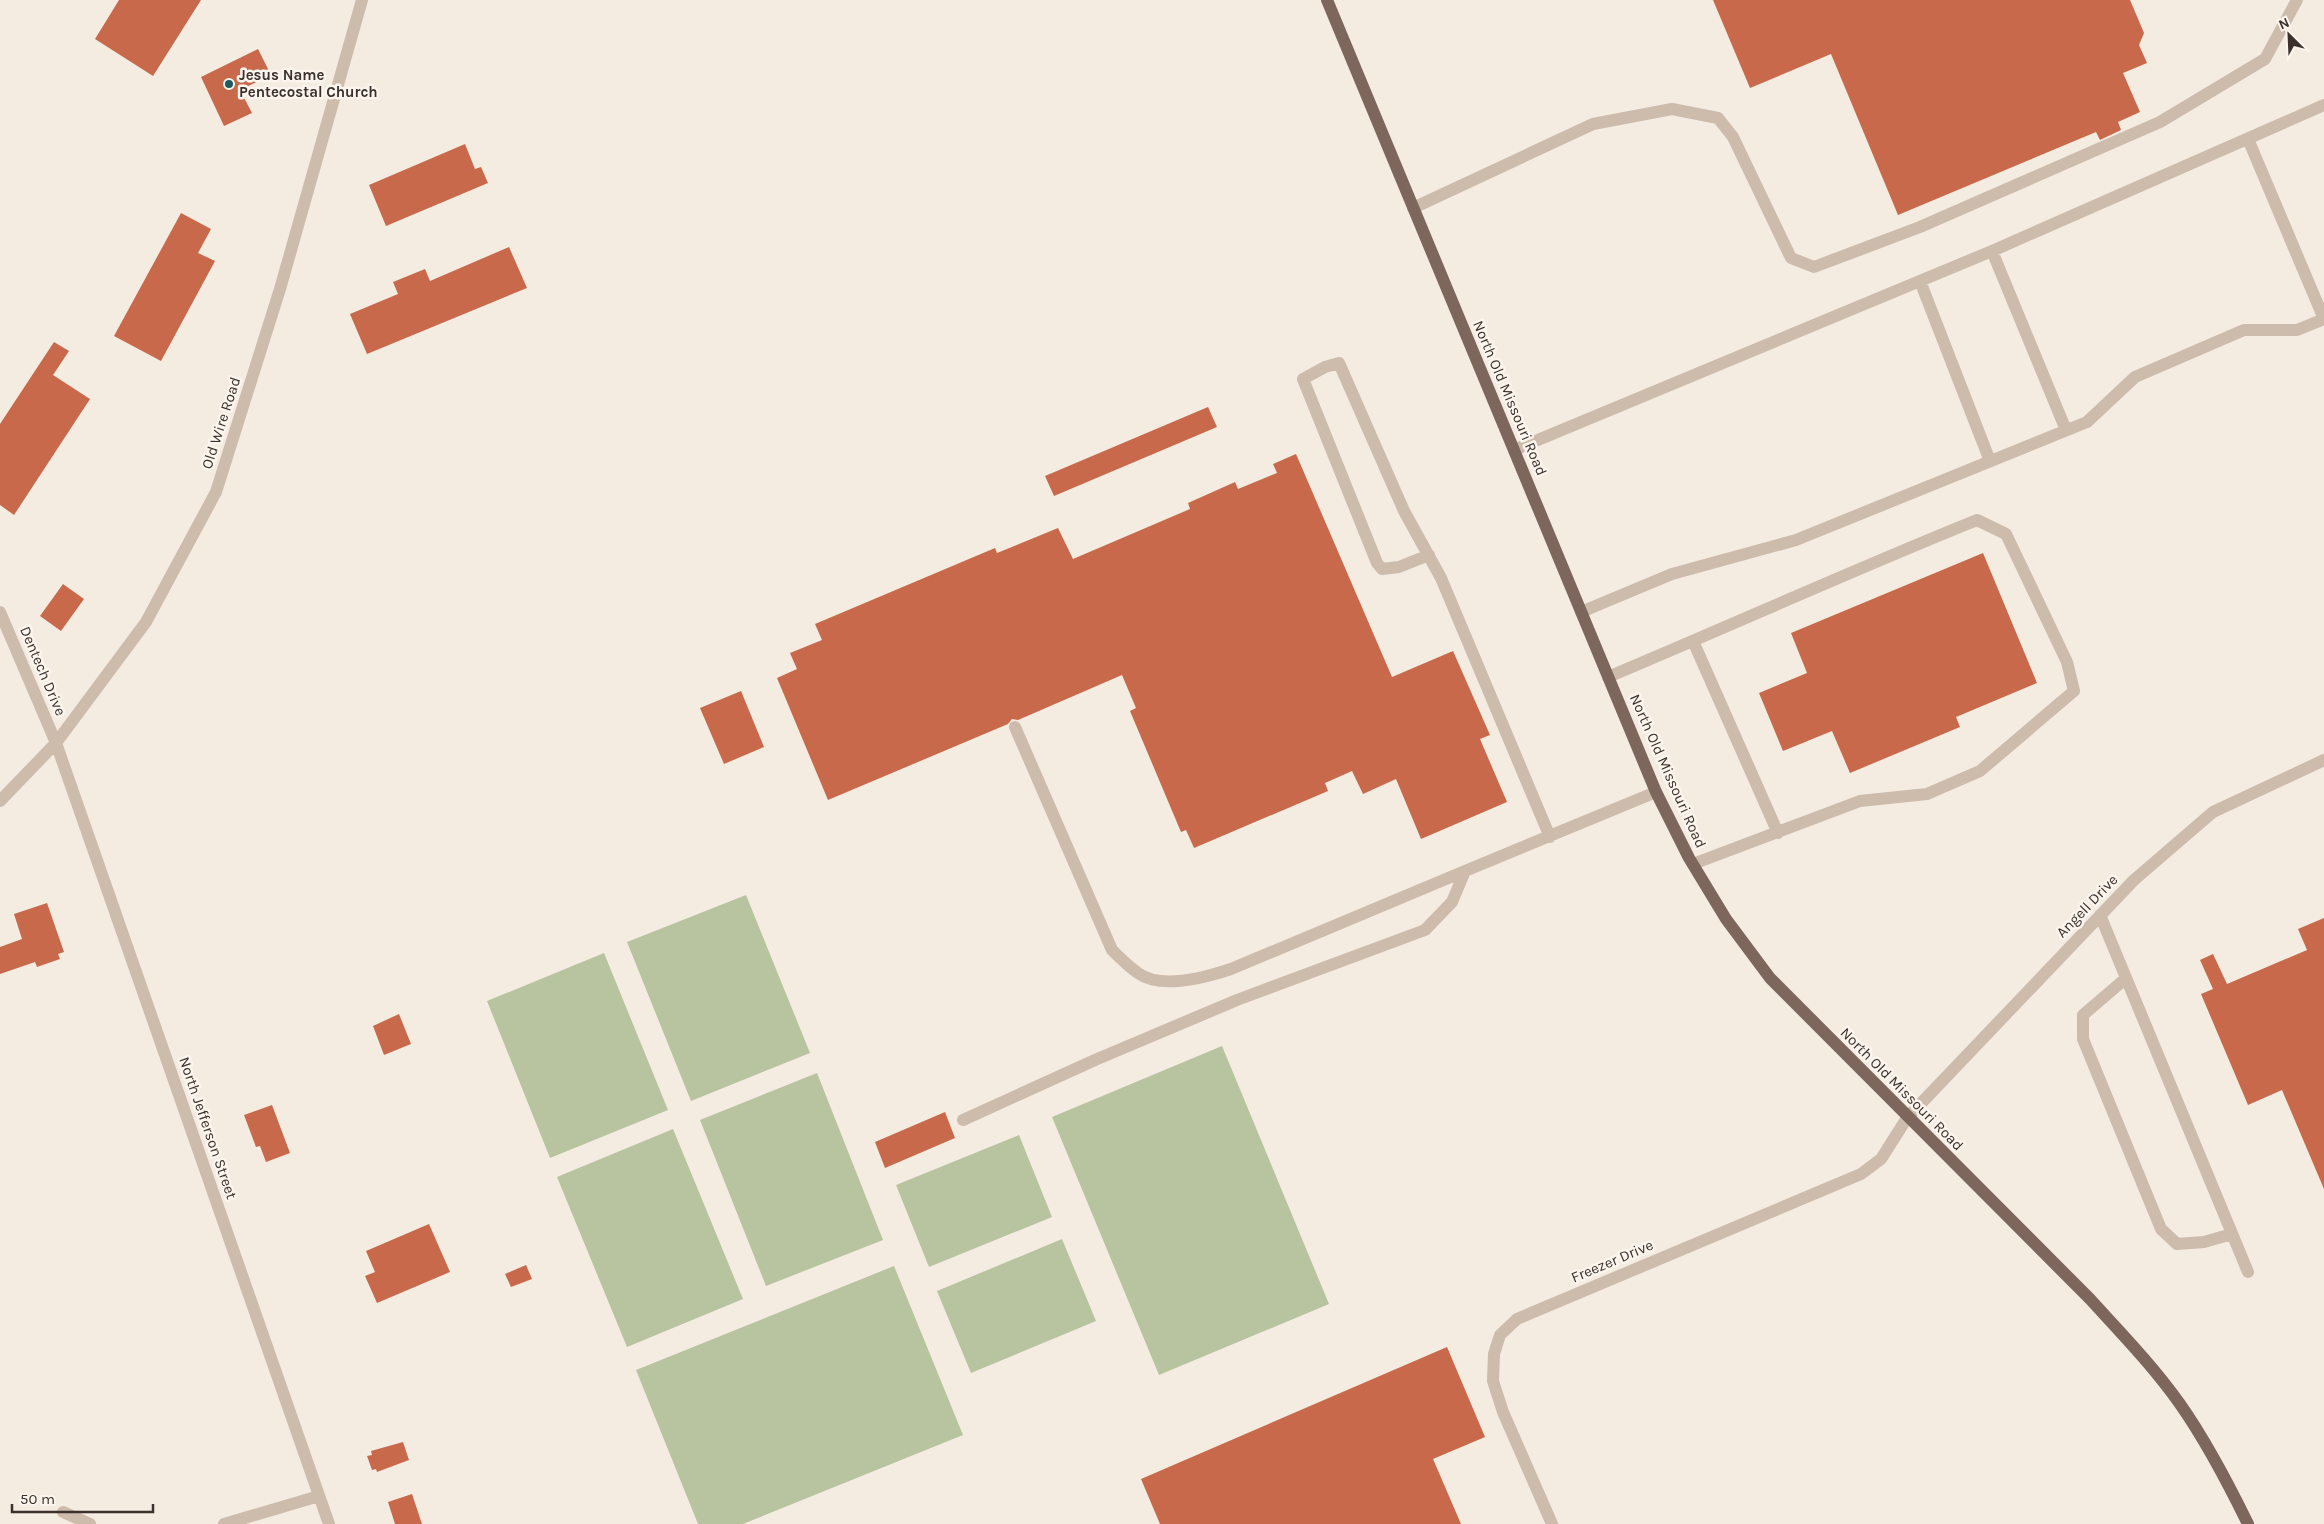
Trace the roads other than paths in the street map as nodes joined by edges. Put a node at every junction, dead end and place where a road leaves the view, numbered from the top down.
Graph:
1 (362, 0) edge
2 (1327, 0) edge
3 (2297, 0) edge
4 (2324, 105) edge
5 (2248, 139) junction
6 (1413, 208) junction
7 (1992, 251) junction
8 (1920, 281) junction
9 (2324, 319) edge
10 (2066, 430) junction
11 (1514, 450) junction
12 (1990, 461) junction
13 (1428, 555) junction
14 (0, 612) edge
15 (1581, 612) junction
16 (1693, 642) junction
17 (1608, 677) junction
18 (1015, 727) dead end
19 (56, 743) junction
20 (2324, 760) edge
21 (1656, 792) junction
22 (0, 801) edge
23 (1778, 832) junction
24 (1550, 837) junction
25 (1693, 864) junction
26 (1465, 871) junction
27 (2100, 915) junction
28 (2125, 979) junction
29 (1907, 1118) junction
30 (962, 1120) dead end
31 (2232, 1234) junction
32 (2248, 1272) dead end
33 (320, 1496) junction
34 (62, 1512) dead end
35 (90, 1524) edge
36 (224, 1524) edge
37 (329, 1524) edge
38 (1552, 1524) edge
39 (2248, 1524) edge

1 - 19 street, Old Wire Road
2 - 6 main road, North Old Missouri Road
3 - 6 street
4 - 5 street
5 - 7 street
5 - 9 street
6 - 11 main road, North Old Missouri Road
7 - 8 street
7 - 10 street
8 - 11 street
8 - 12 street
9 - 10 street
10 - 12 street
11 - 15 main road, North Old Missouri Road
12 - 15 street
13 - 13 street
13 - 24 street
14 - 19 street, Dentech Drive
15 - 17 main road, North Old Missouri Road
16 - 17 street
16 - 23 street
16 - 23 street
17 - 21 main road, North Old Missouri Road
18 - 26 street
19 - 22 street, Old Wire Road
19 - 33 street, North Jefferson Street
20 - 27 street, Angell Drive
21 - 24 street
21 - 25 main road, North Old Missouri Road
23 - 25 street
24 - 26 street
25 - 29 main road, North Old Missouri Road
26 - 30 street
27 - 28 street
27 - 29 street, Angell Drive
28 - 31 street
28 - 31 street
29 - 38 street, Freezer Drive
29 - 39 main road, North Old Missouri Road
31 - 32 street
33 - 36 street
33 - 37 street, North Jefferson Street
34 - 35 street

